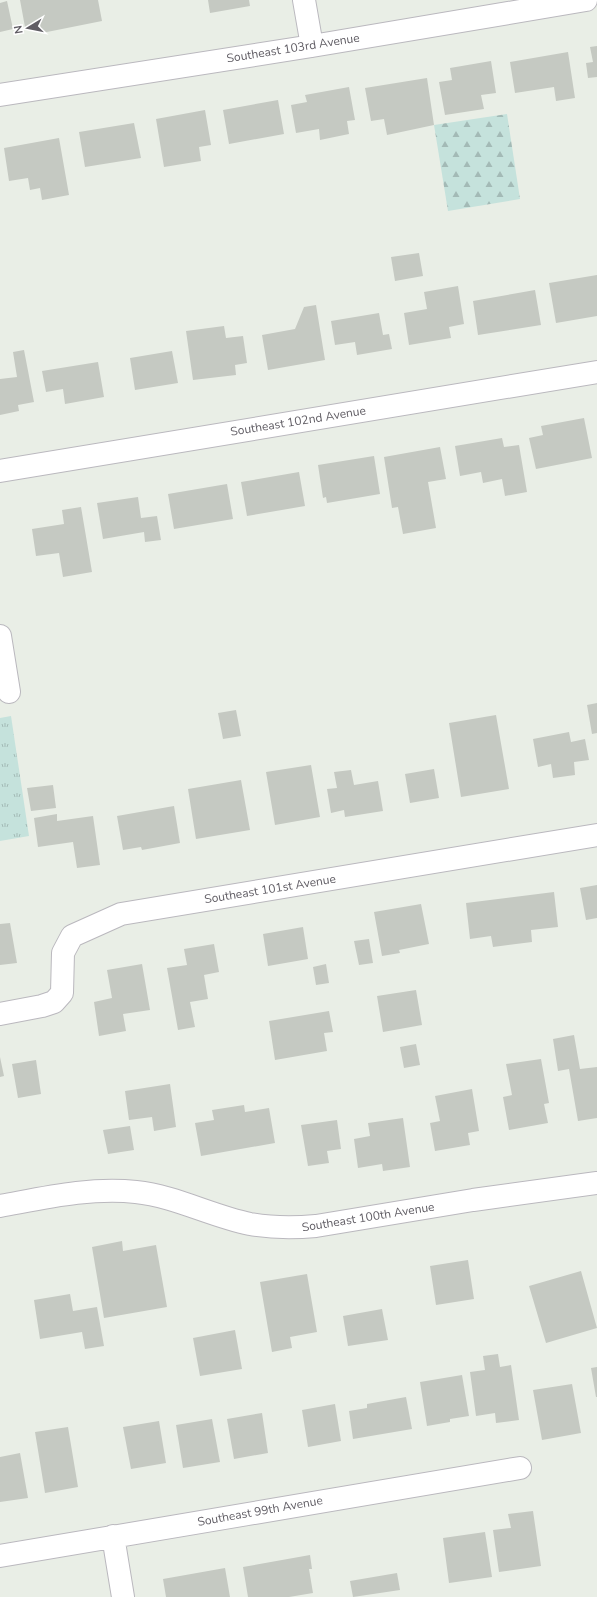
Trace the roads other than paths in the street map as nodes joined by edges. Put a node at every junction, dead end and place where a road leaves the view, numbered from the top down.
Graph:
1 (304, 0) edge
2 (586, 0) edge
3 (312, 46) junction
4 (0, 95) edge
5 (597, 372) edge
6 (0, 471) edge
7 (0, 636) edge
8 (9, 692) dead end
9 (597, 835) edge
10 (0, 1014) edge
11 (597, 1183) edge
12 (0, 1206) edge
13 (520, 1468) dead end
14 (113, 1536) junction
15 (0, 1556) edge
16 (122, 1597) edge

1 - 3 street
2 - 3 street, Southeast 103rd Avenue
3 - 4 street, Southeast 103rd Avenue
5 - 6 street, Southeast 102nd Avenue
7 - 8 street
9 - 10 street, Southeast 101st Avenue
11 - 12 street, Southeast 100th Avenue
13 - 14 street, Southeast 99th Avenue
14 - 15 street, Southeast 99th Avenue
14 - 16 street

